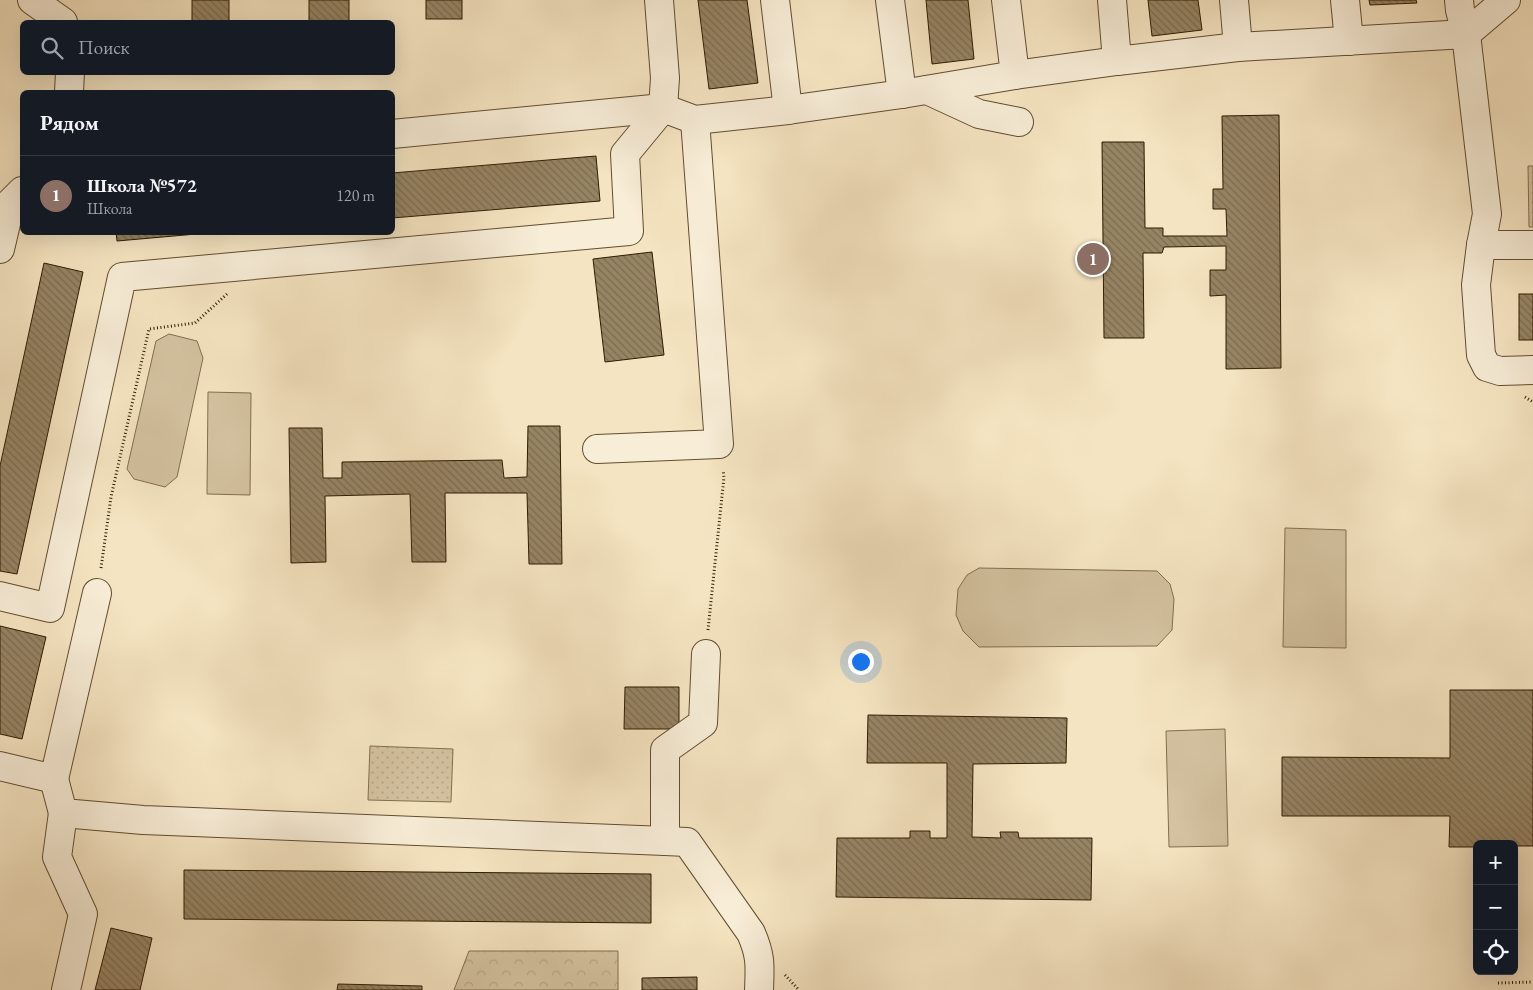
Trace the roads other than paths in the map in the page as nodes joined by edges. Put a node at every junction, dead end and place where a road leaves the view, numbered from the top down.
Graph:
1 (32, 0) edge
2 (659, 0) edge
3 (775, 0) edge
4 (890, 0) edge
5 (1006, 0) edge
6 (1112, 0) edge
7 (1234, 0) edge
8 (1345, 0) edge
9 (1459, 0) edge
10 (1506, 0) edge
11 (60, 20) edge
12 (1466, 34) junction
13 (1349, 41) junction
14 (1238, 47) junction
15 (1117, 61) junction
16 (70, 75) edge
17 (1015, 75) junction
18 (69, 90) edge
19 (915, 92) junction
20 (663, 108) junction
21 (788, 110) junction
22 (695, 120) junction
23 (1019, 122) dead end
24 (395, 134) edge
25 (20, 193) edge
26 (1481, 245) junction
27 (1533, 245) edge
28 (0, 249) edge
29 (1533, 370) edge
30 (597, 449) dead end
31 (97, 594) road end
32 (0, 596) edge
33 (706, 654) road end
34 (0, 766) edge
35 (54, 779) junction
36 (63, 813) junction
37 (665, 841) junction
38 (66, 990) edge
39 (759, 990) edge

1 - 11 lane
2 - 20 lane
3 - 21 lane
4 - 19 lane
5 - 17 lane
6 - 15 lane
7 - 14 lane
8 - 13 lane
9 - 12 lane
10 - 12 lane
12 - 13 lane
12 - 26 lane
13 - 14 lane
14 - 15 lane
15 - 17 lane
16 - 18 lane
17 - 19 lane
19 - 21 lane
19 - 23 lane
20 - 22 lane
20 - 24 lane
20 - 32 lane
21 - 22 lane
22 - 30 lane
25 - 28 lane
26 - 27 lane
26 - 29 lane
31 - 35 lane
33 - 37 lane
34 - 35 lane
35 - 36 lane
36 - 37 lane
36 - 38 lane
37 - 39 lane

